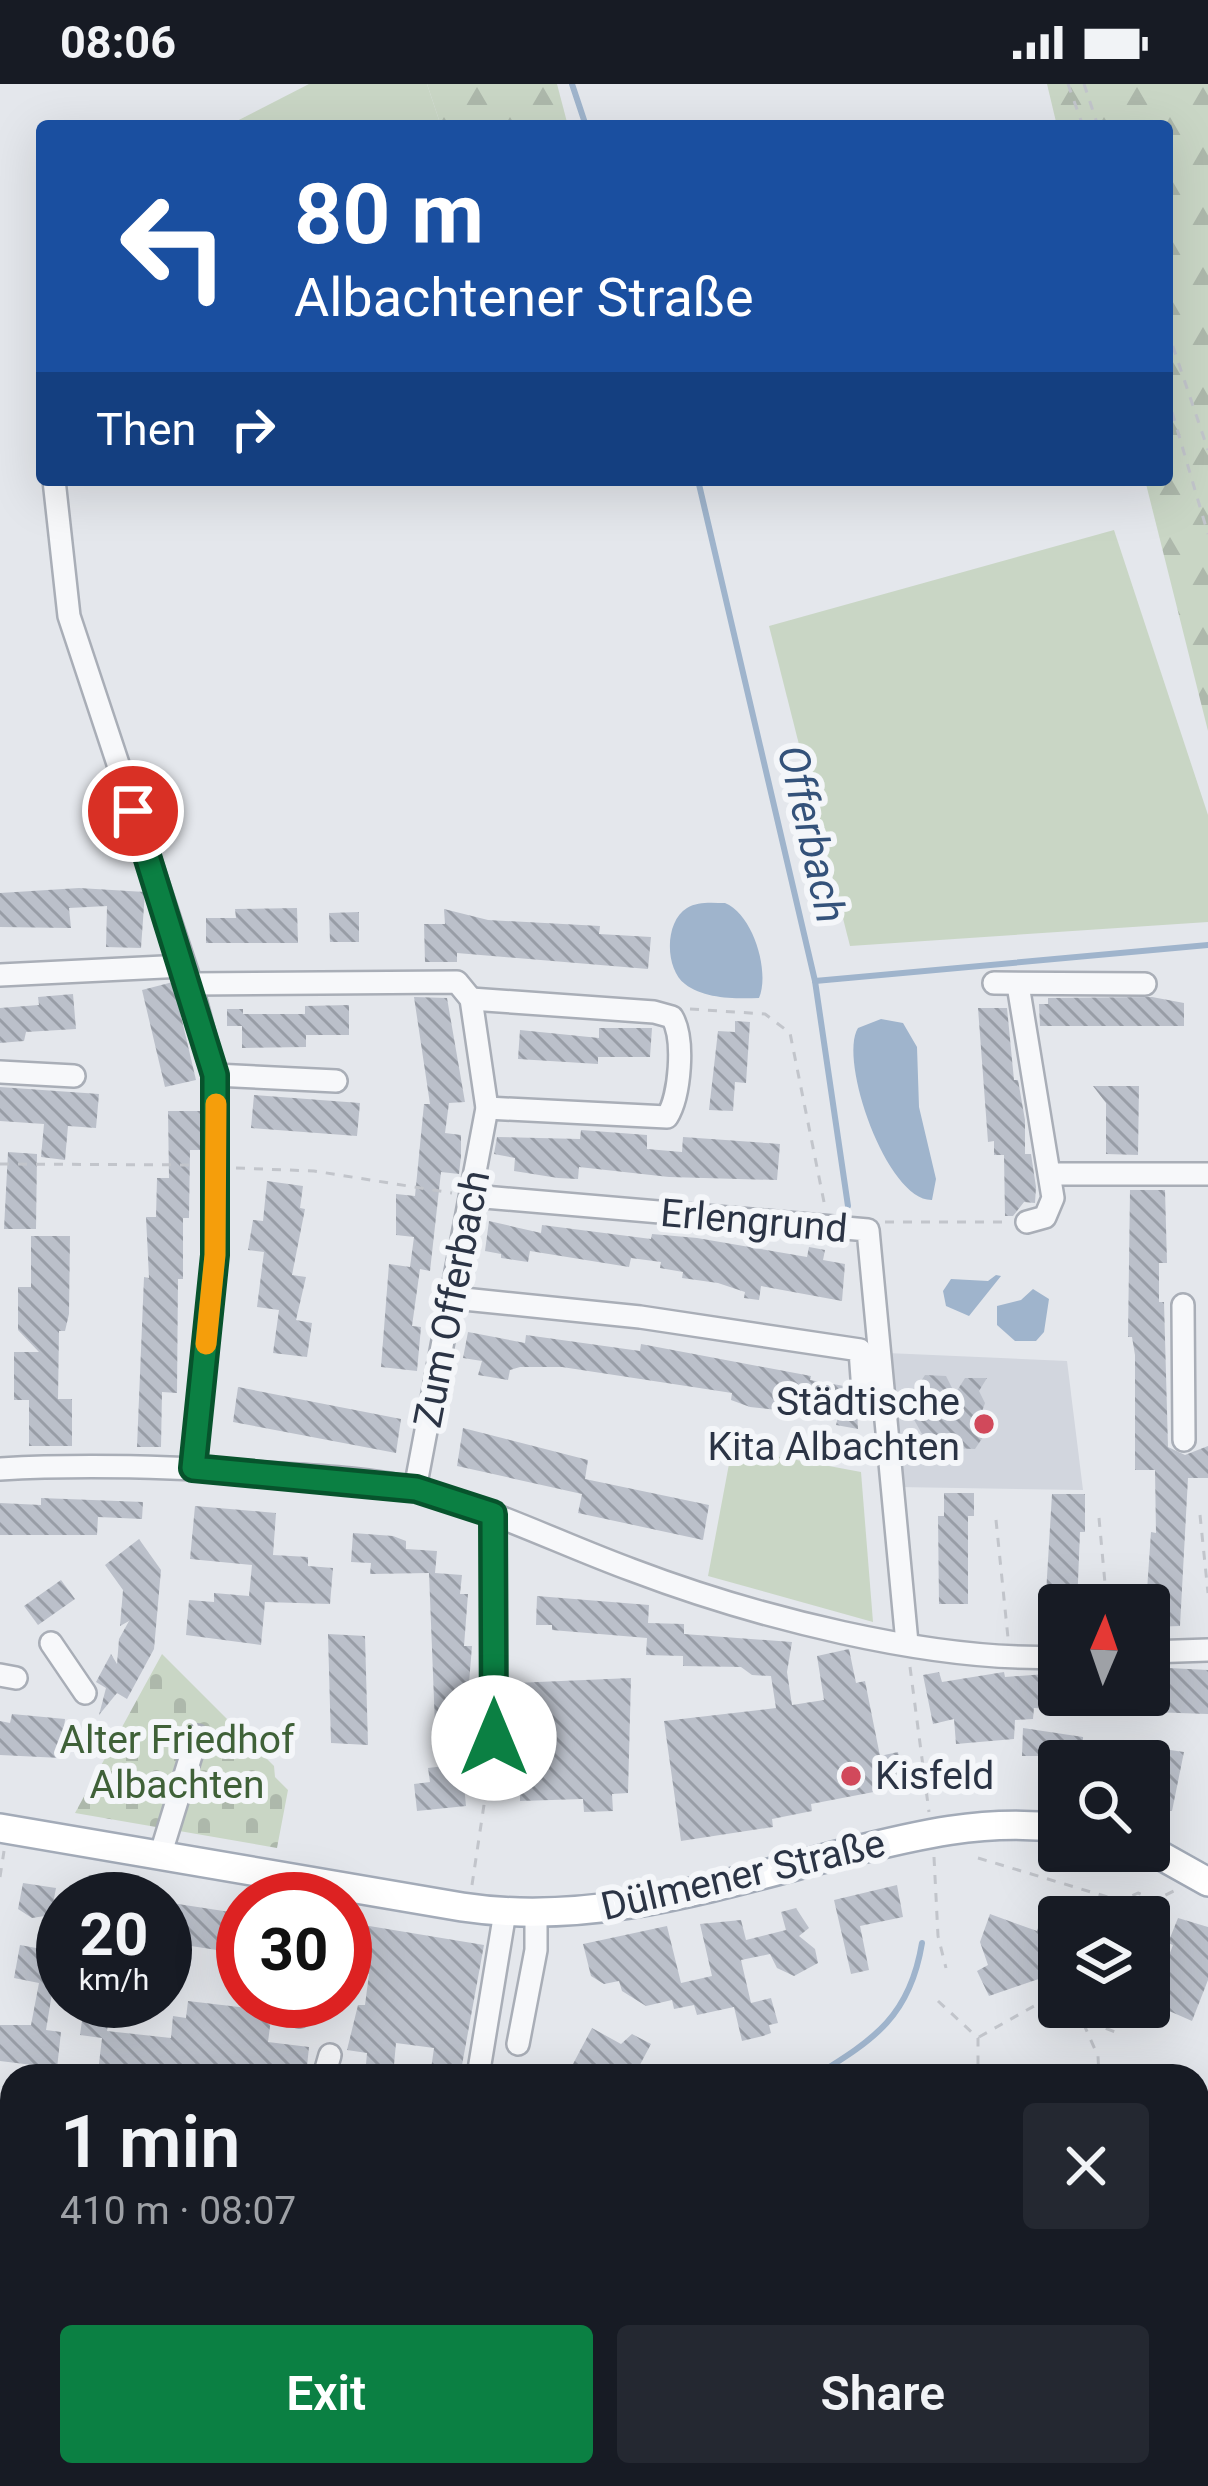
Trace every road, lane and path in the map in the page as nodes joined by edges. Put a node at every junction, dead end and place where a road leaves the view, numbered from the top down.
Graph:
1 (1068, 84) edge
2 (1084, 84) edge
3 (1081, 120) edge
4 (1096, 120) edge
5 (1173, 347) edge
6 (1173, 415) edge
7 (1208, 450) edge
8 (55, 486) edge
9 (1208, 534) edge
10 (0, 975) edge
11 (188, 975) junction
12 (994, 983) dead end
13 (1145, 984) dead end
14 (1018, 985) junction
15 (471, 999) junction
16 (672, 1017) junction
17 (0, 1072) edge
18 (215, 1075) junction
19 (74, 1076) dead end
20 (336, 1081) dead end
21 (487, 1108) junction
22 (1051, 1174) junction
23 (1208, 1174) edge
24 (473, 1196) junction
25 (1027, 1222) joint
26 (830, 1227) junction
27 (868, 1230) junction
28 (454, 1298) junction
29 (1183, 1305) dead end
30 (1184, 1372) junction
31 (1208, 1372) edge
32 (863, 1392) dead end
33 (1184, 1440) dead end
34 (0, 1468) edge
35 (193, 1468) junction
36 (416, 1489) junction
37 (493, 1514) junction
38 (1200, 1515) dead end
39 (1099, 1518) dead end
40 (996, 1520) dead end
41 (1105, 1584) edge
42 (1208, 1593) edge
43 (51, 1643) dead end
44 (907, 1643) junction
45 (1208, 1651) edge
46 (1170, 1652) edge
47 (1010, 1657) junction
48 (1038, 1657) edge
49 (85, 1693) dead end
50 (197, 1736) dead end
51 (494, 1738) joint
52 (922, 1825) junction
53 (1038, 1828) edge
54 (2, 1839) edge
55 (160, 1856) junction
56 (978, 1858) dead end
57 (1170, 1869) edge
58 (232, 1872) edge
59 (0, 1877) edge
60 (1159, 1880) dead end
61 (1208, 1882) edge
62 (471, 1889) dead end
63 (372, 1897) edge
64 (505, 1912) junction
65 (536, 1914) junction
66 (946, 1968) dead end
67 (938, 2001) dead end
68 (1038, 2004) edge
69 (1088, 2028) edge
70 (1104, 2028) edge
71 (1115, 2032) dead end
72 (978, 2038) junction
73 (518, 2044) dead end
74 (480, 2064) edge
75 (978, 2064) edge
76 (1096, 2064) edge

1 - 3 path
2 - 4 path
5 - 7 path
6 - 9 path
8 - 11 street
10 - 11 street
11 - 15 street
11 - 18 street
12 - 14 street
13 - 14 street
14 - 22 street
15 - 16 street
15 - 21 street, Zum Offerbach
16 - 21 street
16 - 26 path
17 - 19 street
18 - 20 street
18 - 35 street
21 - 24 street, Zum Offerbach
22 - 23 street
22 - 25 street
24 - 26 street, Erlengrund
24 - 28 street, Zum Offerbach
25 - 27 path
26 - 27 street, Erlengrund
27 - 44 street, Erlengrund
28 - 32 street
28 - 36 street, Zum Offerbach
29 - 30 street
30 - 31 street
30 - 33 street
34 - 35 street
35 - 36 street
36 - 37 street
37 - 44 street
37 - 51 street
38 - 42 path
39 - 41 path
40 - 47 path
43 - 49 street
44 - 47 street
44 - 52 path
45 - 46 street
47 - 48 street
50 - 55 street
51 - 62 path
52 - 53 main road, Dülmener Straße
52 - 65 main road, Dülmener Straße
52 - 66 path
54 - 55 main road, Dülmener Straße
54 - 59 path
55 - 58 main road, Dülmener Straße
56 - 60 path
57 - 61 main road
63 - 64 main road, Dülmener Straße
64 - 65 main road, Dülmener Straße
64 - 74 street
65 - 73 street
67 - 72 path
68 - 72 path
69 - 76 path
70 - 71 path
72 - 75 path

